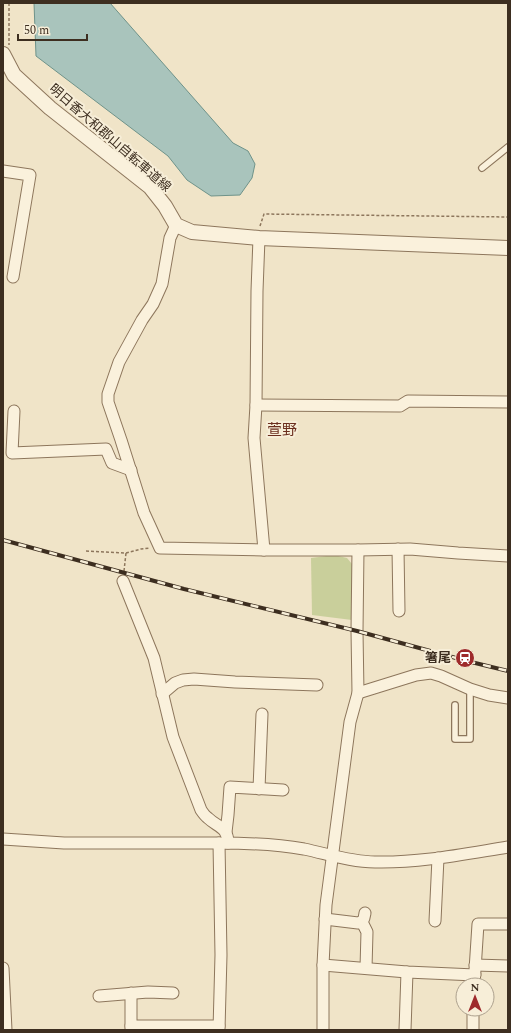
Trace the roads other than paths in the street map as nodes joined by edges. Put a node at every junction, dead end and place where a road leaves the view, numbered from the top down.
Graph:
1 (6, 51) edge
2 (508, 147) edge
3 (482, 168) dead end
4 (3, 171) edge
5 (176, 225) junction
6 (259, 234) junction
7 (508, 248) edge
8 (13, 277) dead end
9 (508, 402) edge
10 (256, 405) junction
11 (14, 411) dead end
12 (131, 470) junction
13 (398, 549) junction
14 (264, 550) junction
15 (358, 550) junction
16 (508, 556) edge
17 (123, 581) road end
18 (399, 611) dead end
19 (317, 685) dead end
20 (470, 689) junction
21 (358, 693) junction
22 (162, 694) junction
23 (508, 698) edge
24 (455, 705) dead end
25 (262, 714) dead end
26 (259, 788) junction
27 (283, 790) dead end
28 (3, 839) edge
29 (225, 839) junction
30 (508, 847) edge
31 (332, 856) junction
32 (438, 858) junction
33 (325, 919) junction
34 (435, 921) dead end
35 (508, 924) edge
36 (323, 964) junction
37 (508, 966) edge
38 (3, 968) edge
39 (366, 968) junction
40 (407, 972) junction
41 (475, 975) edge
42 (131, 993) junction
43 (174, 993) dead end
44 (99, 996) dead end
45 (473, 1017) edge
46 (131, 1028) edge
47 (219, 1028) edge
48 (6, 1030) edge
49 (323, 1030) edge
50 (405, 1030) edge
51 (473, 1030) edge

1 - 5 street
2 - 3 lane
4 - 8 street
5 - 6 street
5 - 12 street
6 - 7 street
6 - 10 street
9 - 10 street
10 - 14 street
11 - 12 street
12 - 14 street
13 - 15 street
13 - 16 street
13 - 18 street
14 - 15 street
15 - 21 street
17 - 22 street
19 - 22 street
20 - 21 street
20 - 23 street
20 - 24 lane
21 - 31 street
22 - 29 street
25 - 26 street
26 - 27 street
26 - 29 street
28 - 29 street
29 - 31 street
29 - 47 street
30 - 32 street
31 - 32 street
31 - 33 street
32 - 34 street
33 - 36 street
33 - 39 street
35 - 41 street
36 - 39 street
36 - 49 street
37 - 41 street
38 - 48 street
39 - 40 street
40 - 41 street
40 - 50 street
42 - 43 street
42 - 44 street
42 - 46 street
45 - 51 street
46 - 47 street

